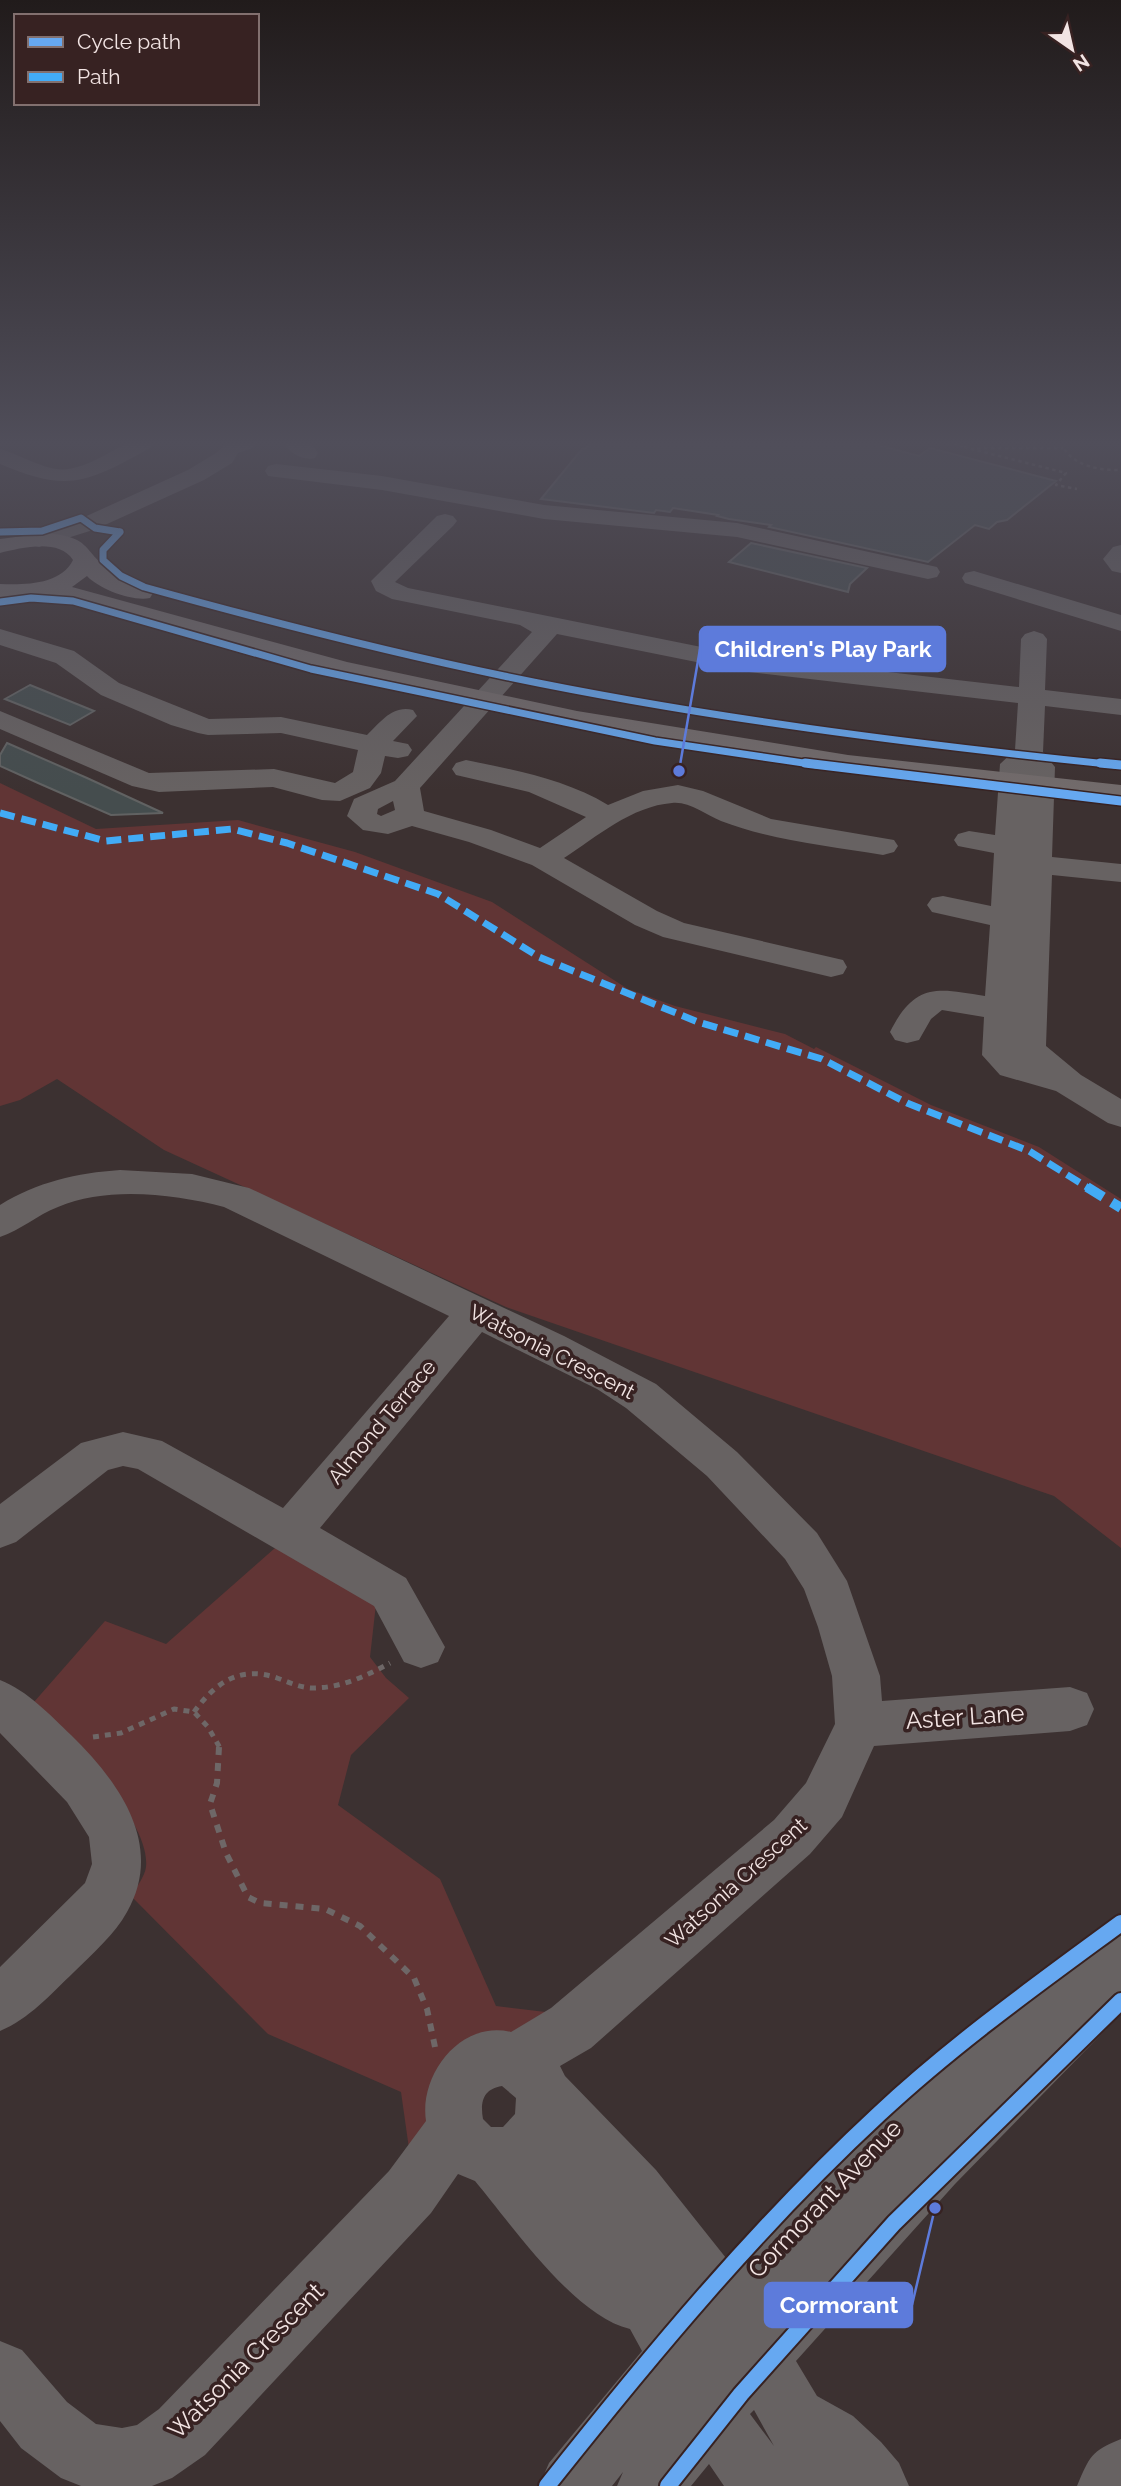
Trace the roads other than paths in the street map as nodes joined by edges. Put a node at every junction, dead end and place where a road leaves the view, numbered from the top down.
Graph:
1 (83, 559) edge
2 (86, 559) edge
3 (405, 559) edge
4 (851, 559) edge
5 (34, 590) junction
6 (0, 591) edge
7 (0, 598) edge
8 (540, 623) junction
9 (1121, 623) edge
10 (1034, 639) dead end
11 (3, 642) edge
12 (492, 692) junction
13 (1032, 707) junction
14 (1121, 707) edge
15 (403, 716) dead end
16 (0, 719) edge
17 (373, 745) junction
18 (431, 757) junction
19 (466, 769) dead end
20 (1027, 771) junction
21 (367, 773) junction
22 (1121, 774) edge
23 (407, 784) junction
24 (1121, 794) edge
25 (408, 816) junction
26 (607, 817) junction
27 (969, 840) dead end
28 (883, 846) dead end
29 (1022, 856) junction
30 (542, 859) junction
31 (1121, 873) edge
32 (943, 905) dead end
33 (1019, 923) junction
34 (831, 967) dead end
35 (1000, 1009) junction
36 (906, 1032) dead end
37 (1121, 1082) edge
38 (1077, 1088) junction
39 (1121, 1115) edge
40 (0, 1223) edge
41 (475, 1312) junction
42 (0, 1529) edge
43 (289, 1533) junction
44 (421, 1647) road end
45 (0, 1702) edge
46 (1070, 1709) dead end
47 (859, 1725) junction
48 (1121, 1957) edge
49 (1121, 1971) edge
50 (0, 2004) edge
51 (504, 2112) junction
52 (725, 2305) junction
53 (678, 2358) junction
54 (756, 2359) junction
55 (0, 2372) edge
56 (709, 2412) junction
57 (795, 2418) junction
58 (1121, 2471) edge
59 (572, 2486) edge
60 (650, 2486) edge
61 (764, 2486) edge
62 (834, 2486) edge
63 (876, 2486) edge
64 (1110, 2486) edge

1 - 5 main road
2 - 12 main road
3 - 8 street
4 - 9 street
5 - 6 main road
5 - 7 street
5 - 12 main road
8 - 12 street
8 - 13 street
10 - 13 street
11 - 17 street
12 - 18 street
12 - 20 main road
13 - 14 street
13 - 20 street
15 - 17 street
16 - 21 street
17 - 18 street
17 - 21 street
18 - 23 street
19 - 26 street
20 - 22 main road
20 - 24 main road
20 - 29 street
21 - 23 street
23 - 25 street
23 - 25 street
25 - 30 street
26 - 28 street
26 - 30 street
27 - 29 street
29 - 31 street
29 - 33 street
30 - 34 street
32 - 33 street
33 - 35 street
33 - 38 street
35 - 36 street
35 - 38 street
37 - 38 street
38 - 39 street
40 - 41 street, Watsonia Crescent
41 - 43 street, Almond Terrace
41 - 47 street, Watsonia Crescent
42 - 43 street
43 - 44 street
45 - 50 street
46 - 47 street, Aster Lane
47 - 51 street, Watsonia Crescent
48 - 52 street, Cormorant Avenue
49 - 54 street
51 - 52 street
51 - 53 street
51 - 55 street, Watsonia Crescent
52 - 53 street, Cormorant Avenue
52 - 54 street
53 - 56 street
53 - 59 street, Cormorant Avenue
54 - 56 street
54 - 57 street
56 - 60 street
56 - 61 street
57 - 62 street
57 - 63 street
58 - 64 street

